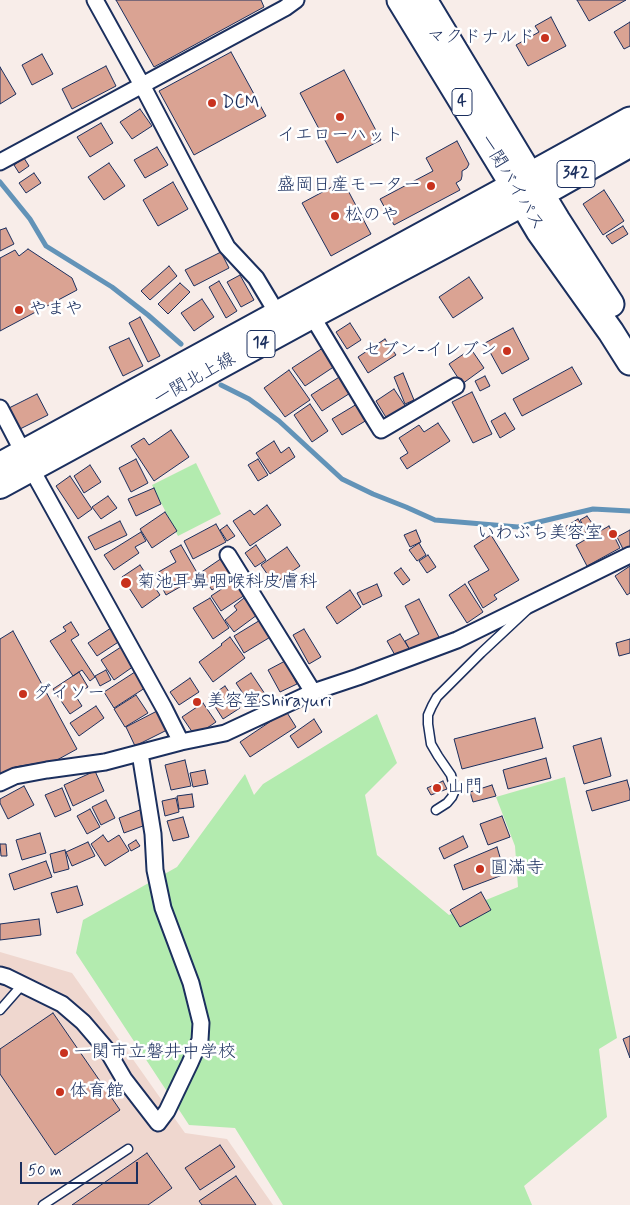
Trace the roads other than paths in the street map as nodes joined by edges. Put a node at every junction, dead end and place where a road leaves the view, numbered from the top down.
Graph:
1 (95, 0) edge
2 (296, 0) edge
3 (400, 0) edge
4 (424, 0) edge
5 (142, 85) junction
6 (630, 120) edge
7 (630, 144) edge
8 (0, 162) edge
9 (527, 189) junction
10 (277, 313) junction
11 (312, 316) junction
12 (630, 333) edge
13 (630, 362) edge
14 (456, 386) dead end
15 (0, 408) edge
16 (28, 461) junction
17 (0, 465) edge
18 (0, 486) edge
19 (228, 555) dead end
20 (630, 555) edge
21 (540, 598) junction
22 (313, 692) junction
23 (181, 742) junction
24 (140, 753) junction
25 (0, 784) edge
26 (436, 810) dead end
27 (0, 975) edge
28 (22, 985) junction
29 (0, 1010) edge
30 (128, 1149) dead end
31 (43, 1205) edge

1 - 5 street
2 - 5 street
3 - 9 highway, 一関バイパス / 4
4 - 9 highway, 一関バイパス / 4
5 - 8 street
5 - 10 street
6 - 9 highway, 342
7 - 9 highway, 342
9 - 10 main road, 一関北上線 / 14
9 - 11 main road, 一関北上線 / 14
9 - 12 highway, 一関バイパス / 4
9 - 13 highway, 一関バイパス / 4
10 - 16 main road, 一関北上線 / 14
11 - 14 street
11 - 16 main road, 一関北上線 / 14
15 - 16 street
16 - 17 main road, 一関北上線 / 14
16 - 18 main road, 一関北上線 / 14
16 - 23 street
19 - 22 street
20 - 21 street
21 - 22 street
21 - 26 lane
22 - 23 street
23 - 24 street
24 - 25 street
24 - 28 street
27 - 28 street
28 - 29 lane
30 - 31 lane

